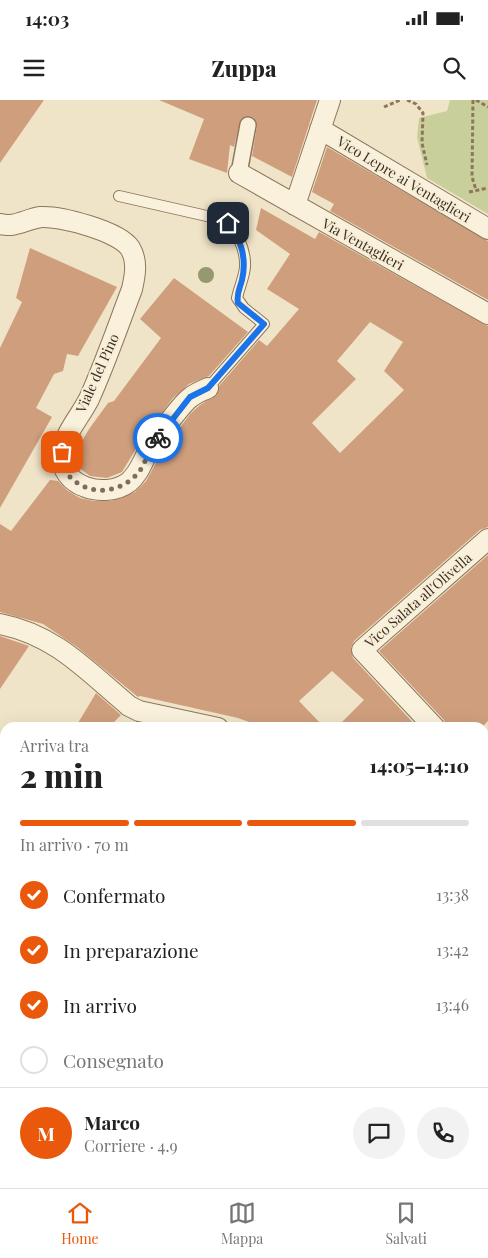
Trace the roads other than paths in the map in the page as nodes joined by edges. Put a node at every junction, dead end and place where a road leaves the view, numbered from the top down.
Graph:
1 (330, 100) edge
2 (248, 125) dead end
3 (320, 129) junction
4 (239, 173) joint
5 (119, 196) dead end
6 (295, 205) junction
7 (0, 224) edge
8 (488, 229) edge
9 (488, 314) edge
10 (208, 388) joint
11 (488, 539) edge
12 (0, 624) edge
13 (178, 722) edge
14 (429, 722) edge

1 - 3 street
2 - 4 street
3 - 6 street
3 - 8 street, Vico Lepre ai Ventaglieri
4 - 6 street, Via Ventaglieri
5 - 10 lane
6 - 9 street, Via Ventaglieri
7 - 10 street, Viale del Pino
11 - 14 street, Vico Salata all'Olivella
12 - 13 street

